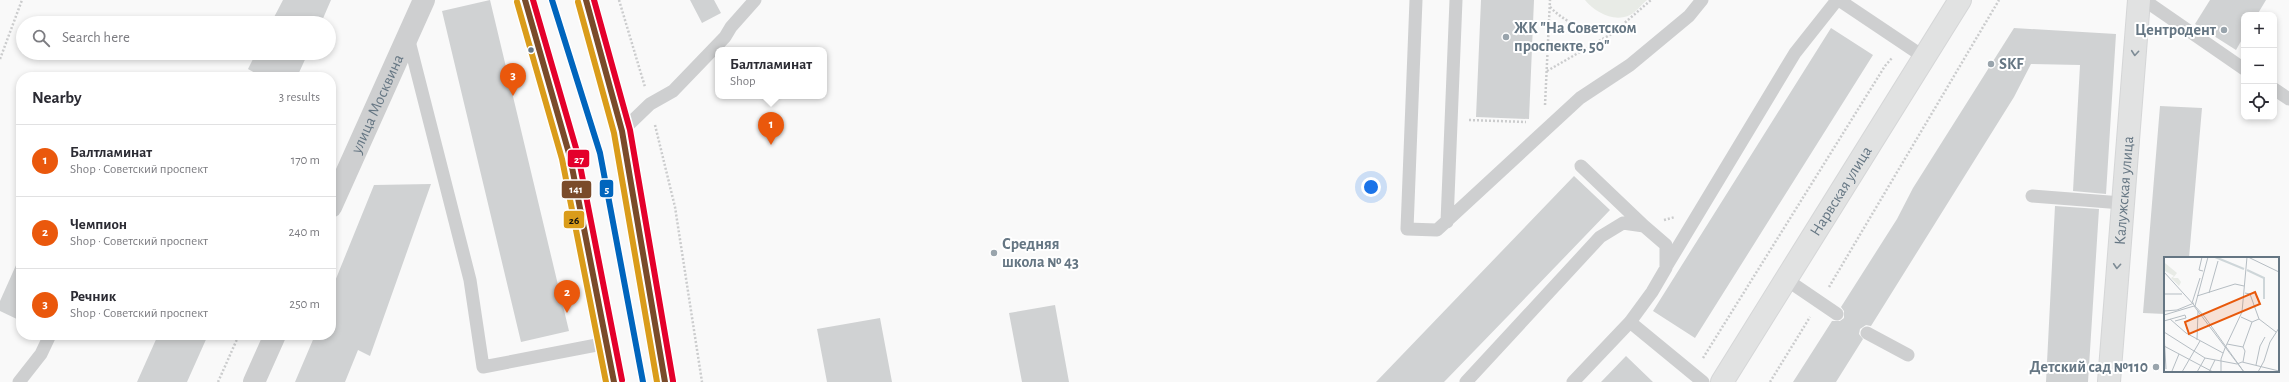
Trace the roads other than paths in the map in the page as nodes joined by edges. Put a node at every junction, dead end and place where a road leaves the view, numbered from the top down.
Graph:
1 (424, 0) edge
2 (525, 0) edge
3 (586, 0) edge
4 (756, 0) edge
5 (1416, 0) edge
6 (1456, 0) edge
7 (1702, 0) edge
8 (1838, 0) edge
9 (1960, 0) edge
10 (2139, 0) edge
11 (2144, 0) edge
12 (408, 35) junction
13 (715, 47) edge
14 (715, 47) edge
15 (1924, 57) junction
16 (2241, 66) edge
17 (2277, 91) edge
18 (2289, 99) edge
19 (622, 131) junction
20 (1581, 166) dead end
21 (336, 196) edge
22 (2032, 196) dead end
23 (2122, 203) junction
24 (1447, 222) junction
25 (1644, 226) junction
26 (1666, 268) junction
27 (1787, 280) junction
28 (1837, 314) dead end
29 (1630, 322) junction
30 (1867, 333) dead end
31 (47, 340) edge
32 (273, 340) edge
33 (607, 343) junction
34 (1908, 355) dead end
35 (19, 382) edge
36 (254, 382) edge
37 (614, 382) edge
38 (665, 382) edge
39 (1466, 382) edge
40 (1573, 382) edge
41 (1703, 382) edge
42 (1722, 382) edge
43 (2109, 382) edge

1 - 12 street, улица Москвина
2 - 33 main road
3 - 19 main road
4 - 13 lane
5 - 24 lane
6 - 24 lane
7 - 24 lane
8 - 15 lane
8 - 26 lane
9 - 15 main road, Нарвская улица
10 -> 23 main road, Калужская улица
11 - 16 lane
12 - 21 street, улица Москвина
12 - 33 lane
14 - 19 lane
15 - 27 main road, Нарвская улица
17 - 18 lane
19 - 38 main road
20 - 25 lane
22 - 23 lane
23 -> 43 main road, Калужская улица
25 - 26 lane
25 - 39 lane
26 - 29 lane
27 - 28 lane
27 - 42 main road, Нарвская улица
29 - 40 lane
29 - 41 lane
30 - 34 lane
31 - 35 lane
32 - 36 street
33 - 37 main road

